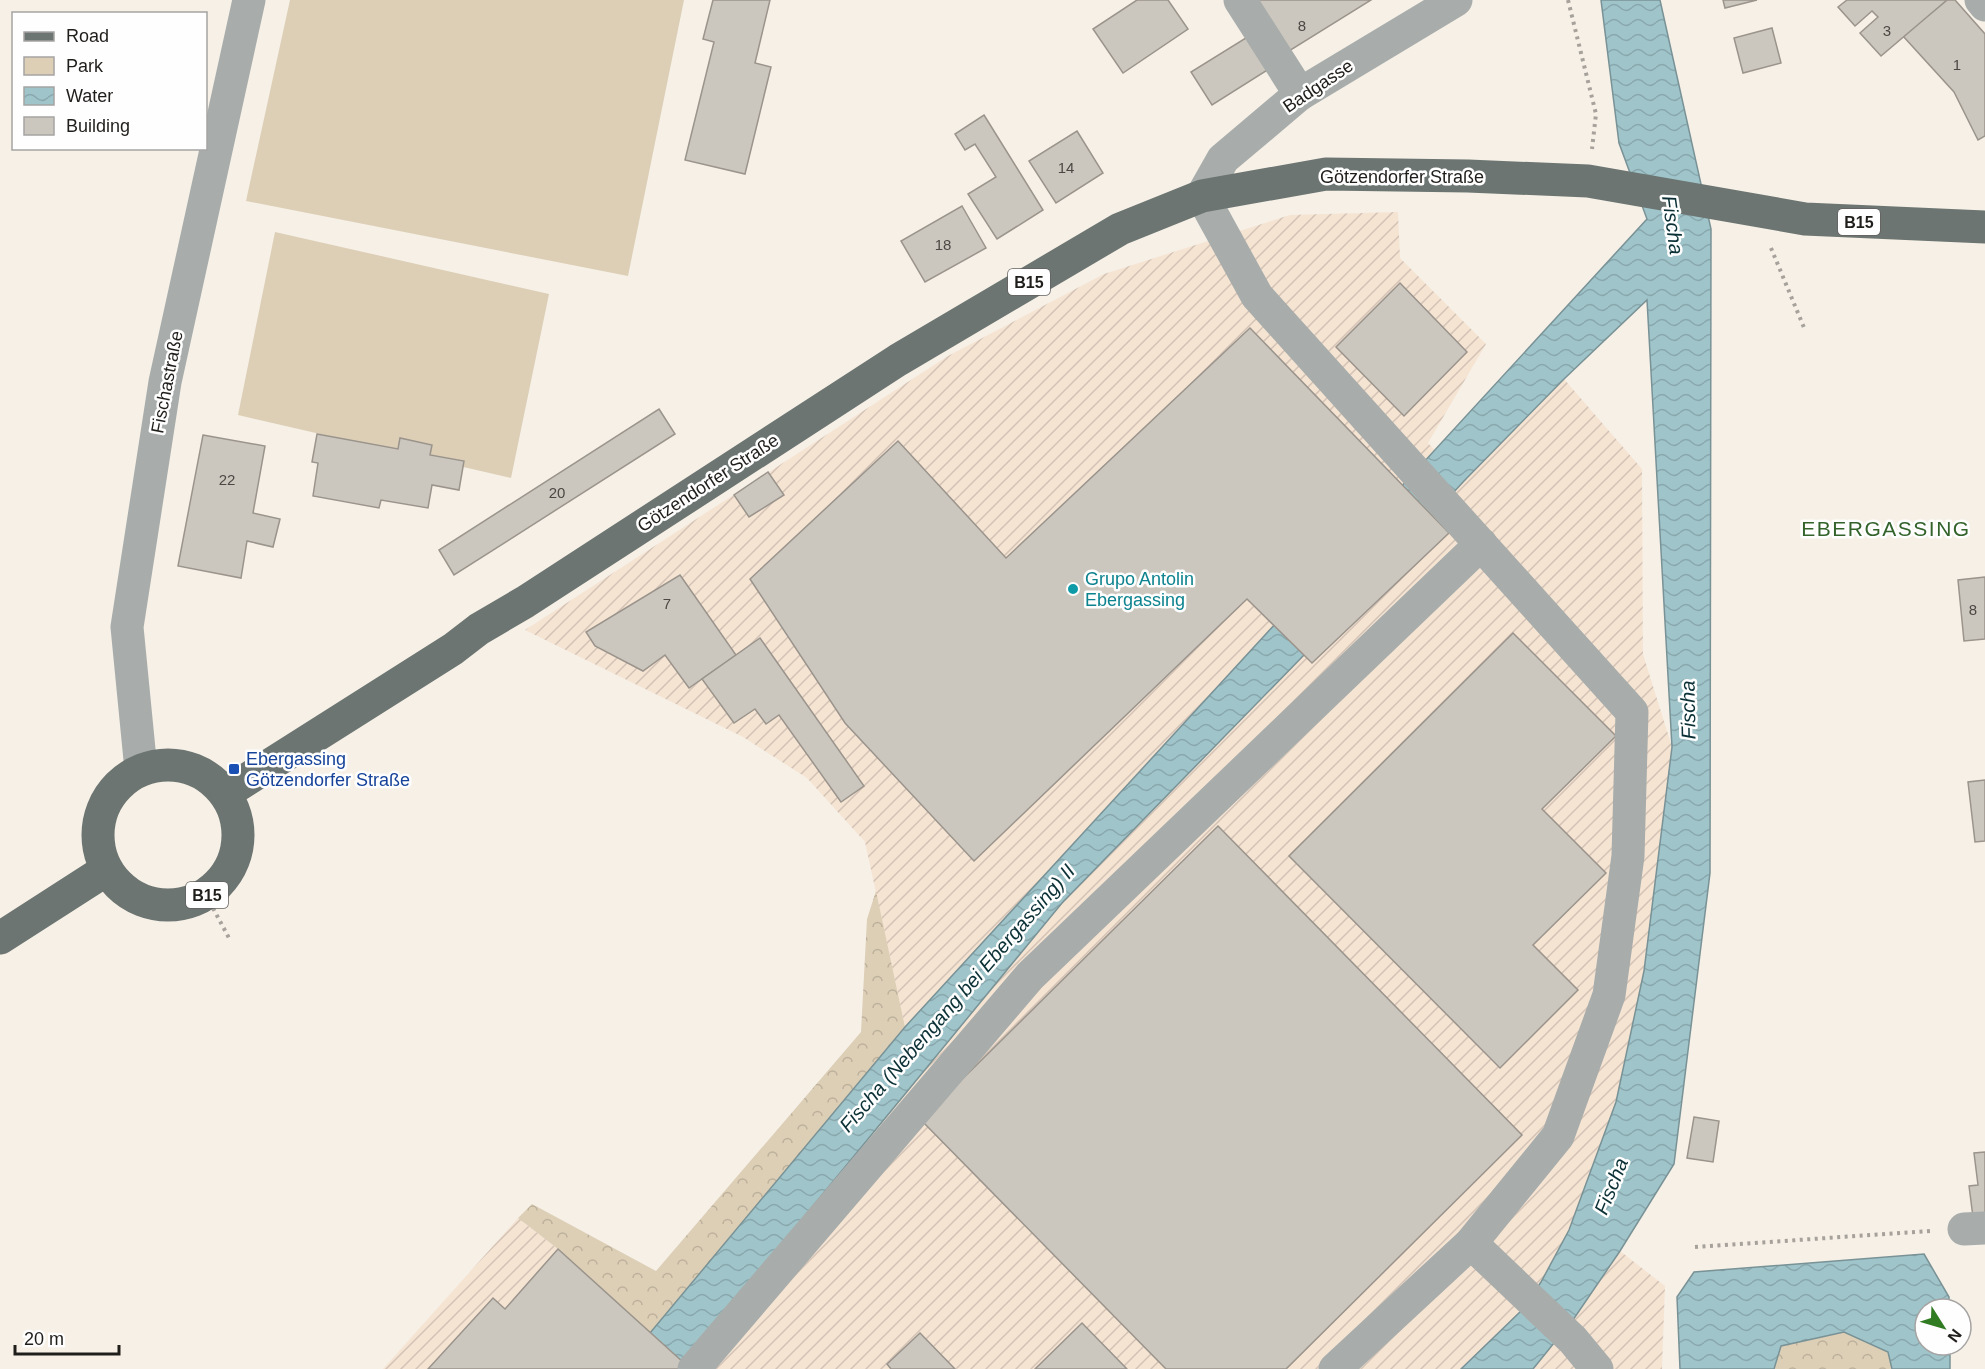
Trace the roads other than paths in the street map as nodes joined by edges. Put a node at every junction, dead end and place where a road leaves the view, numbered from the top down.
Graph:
1 (249, 0) edge
2 (1240, 0) edge
3 (1982, 0) edge
4 (1452, 1) edge
5 (1985, 5) edge
6 (1300, 94) junction
7 (1202, 196) junction
8 (1985, 227) edge
9 (1481, 544) junction
10 (141, 770) junction
11 (227, 792) junction
12 (106, 870) junction
13 (13, 929) edge
14 (1471, 1243) junction
15 (694, 1369) edge
16 (1335, 1369) edge
17 (1597, 1369) edge

1 - 10 street, Fischastraße
2 - 6 street
3 - 5 street
4 - 6 street, Badgasse
6 - 7 street, Badgasse
7 - 8 main road, Götzendorfer Straße / B15
7 - 9 street
7 - 11 main road, Götzendorfer Straße / B15
9 - 14 street
9 - 15 street
10 - 11 main road, B15
10 - 12 main road, B15
11 - 12 main road, B15
12 - 13 main road
14 - 16 street
14 - 17 street

